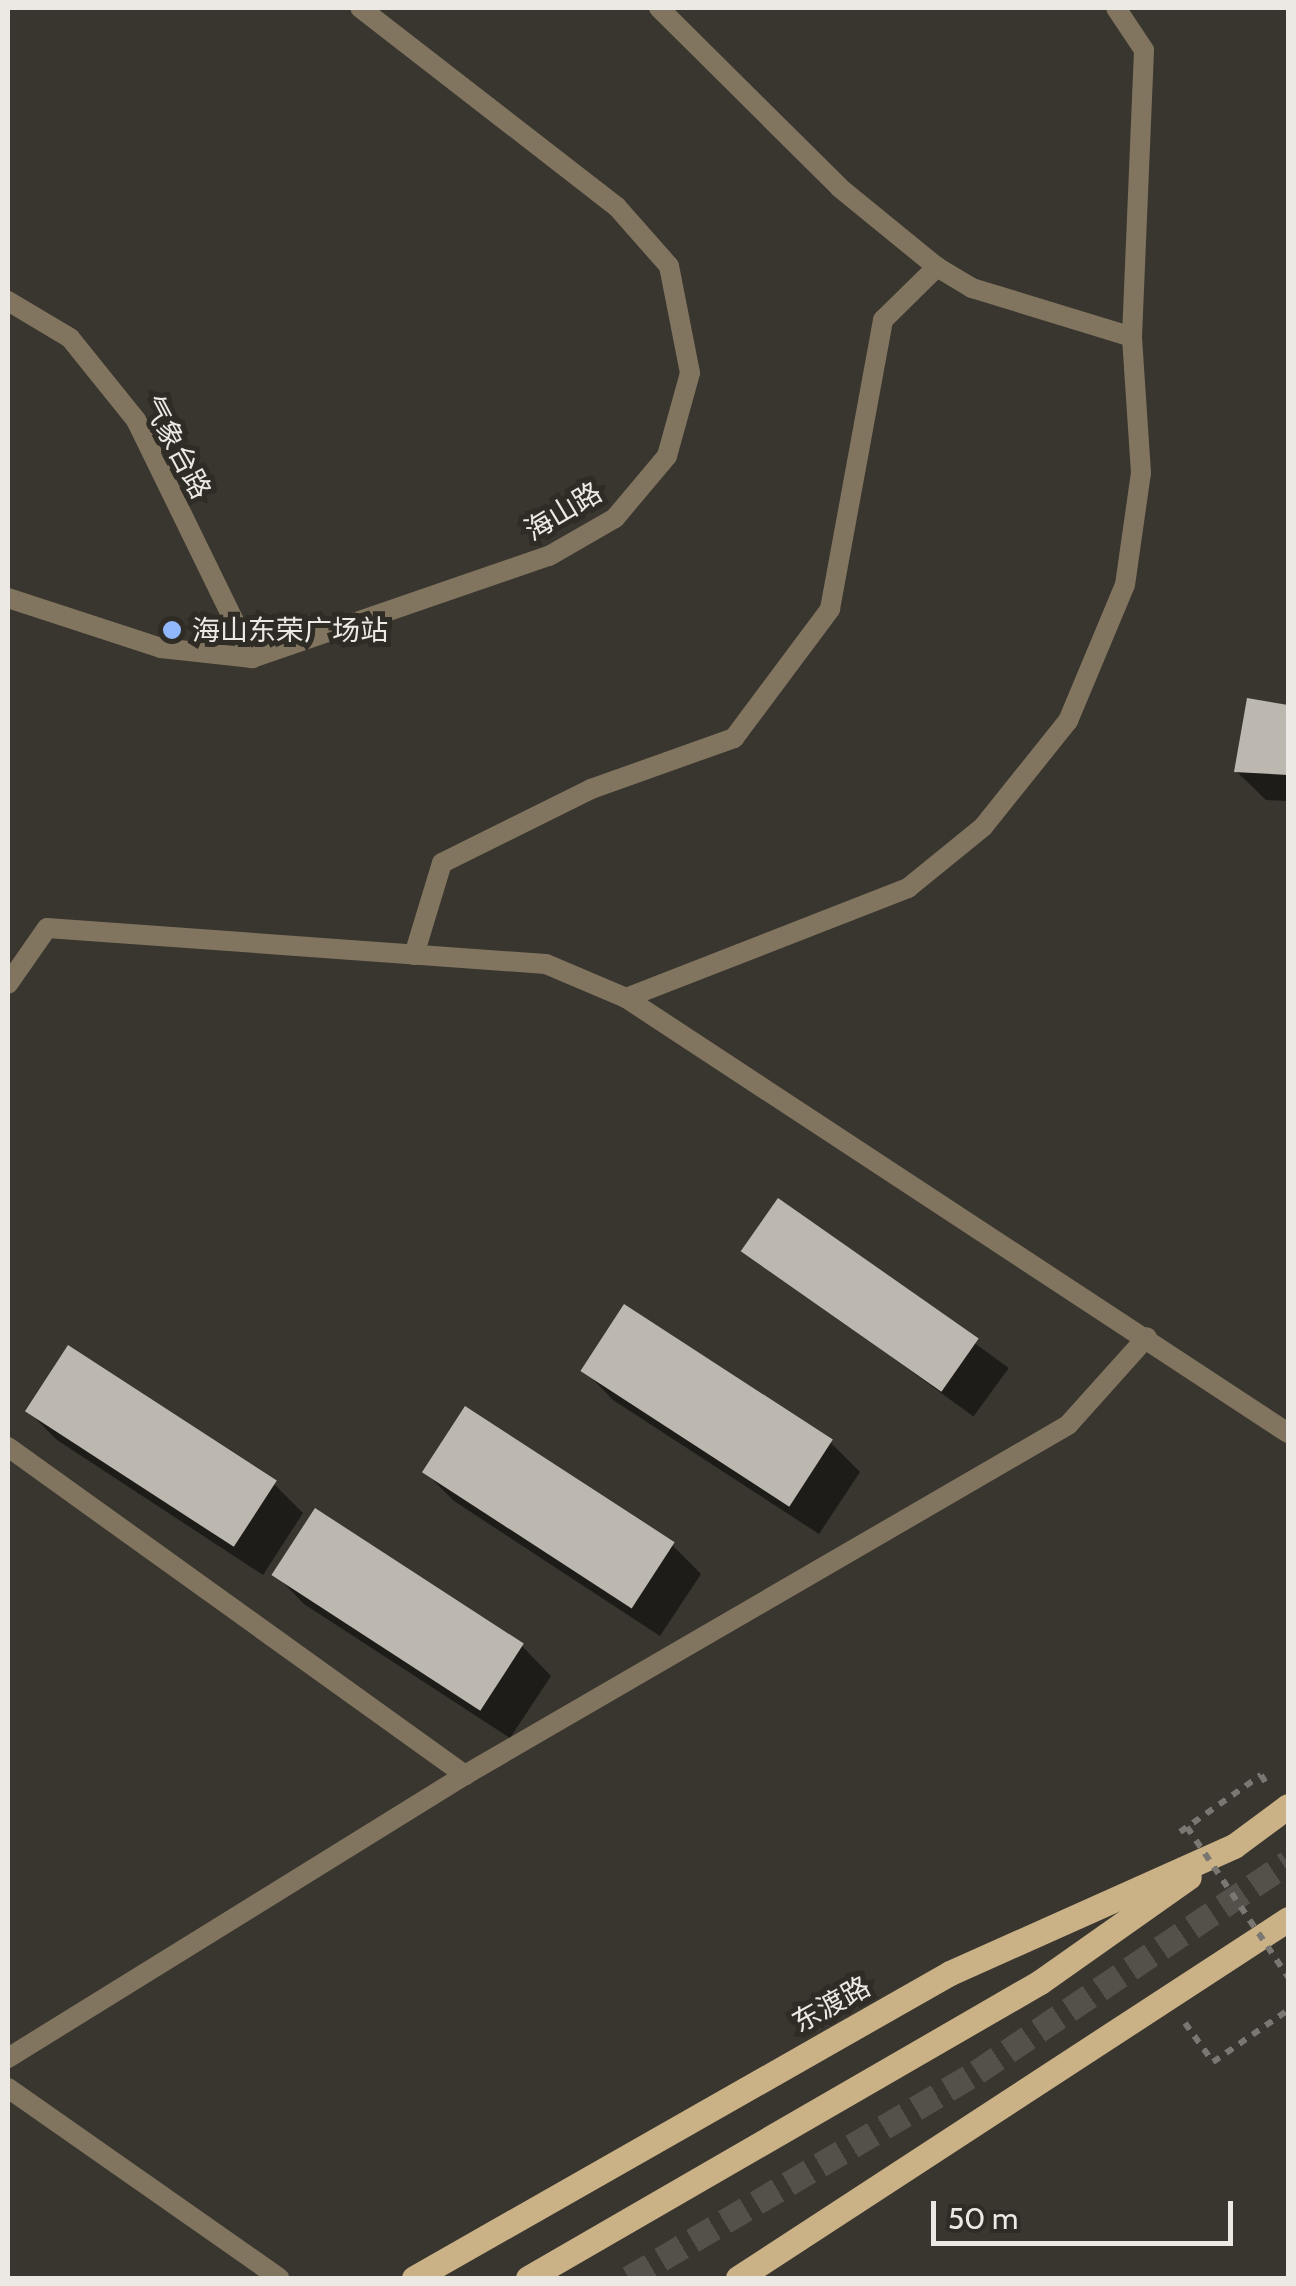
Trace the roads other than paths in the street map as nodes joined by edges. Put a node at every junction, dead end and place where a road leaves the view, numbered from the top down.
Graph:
1 (360, 8) edge
2 (660, 8) edge
3 (1116, 8) edge
4 (937, 267) junction
5 (8, 301) edge
6 (1132, 337) junction
7 (8, 598) edge
8 (252, 658) junction
9 (414, 955) junction
10 (8, 984) edge
11 (626, 998) junction
12 (1147, 1337) junction
13 (1288, 1433) edge
14 (8, 1447) edge
15 (465, 1775) junction
16 (1288, 1806) edge
17 (1234, 1846) junction
18 (1288, 1919) edge
19 (8, 2058) edge
20 (8, 2088) edge
21 (279, 2278) edge
22 (414, 2278) edge
23 (528, 2278) edge
24 (738, 2278) edge

1 - 8 street, 海山路
2 - 4 street
3 - 6 street
4 - 6 street
4 - 9 street
5 - 8 street, 气象台路
6 - 11 street
7 - 8 street, 海山路
9 - 10 street
9 - 11 street
11 - 12 street
12 - 13 street
12 - 15 street
14 - 15 street
15 - 19 street
16 - 17 main road, 东渡路
17 - 22 main road, 东渡路
17 - 23 main road
18 - 24 main road
20 - 21 street

